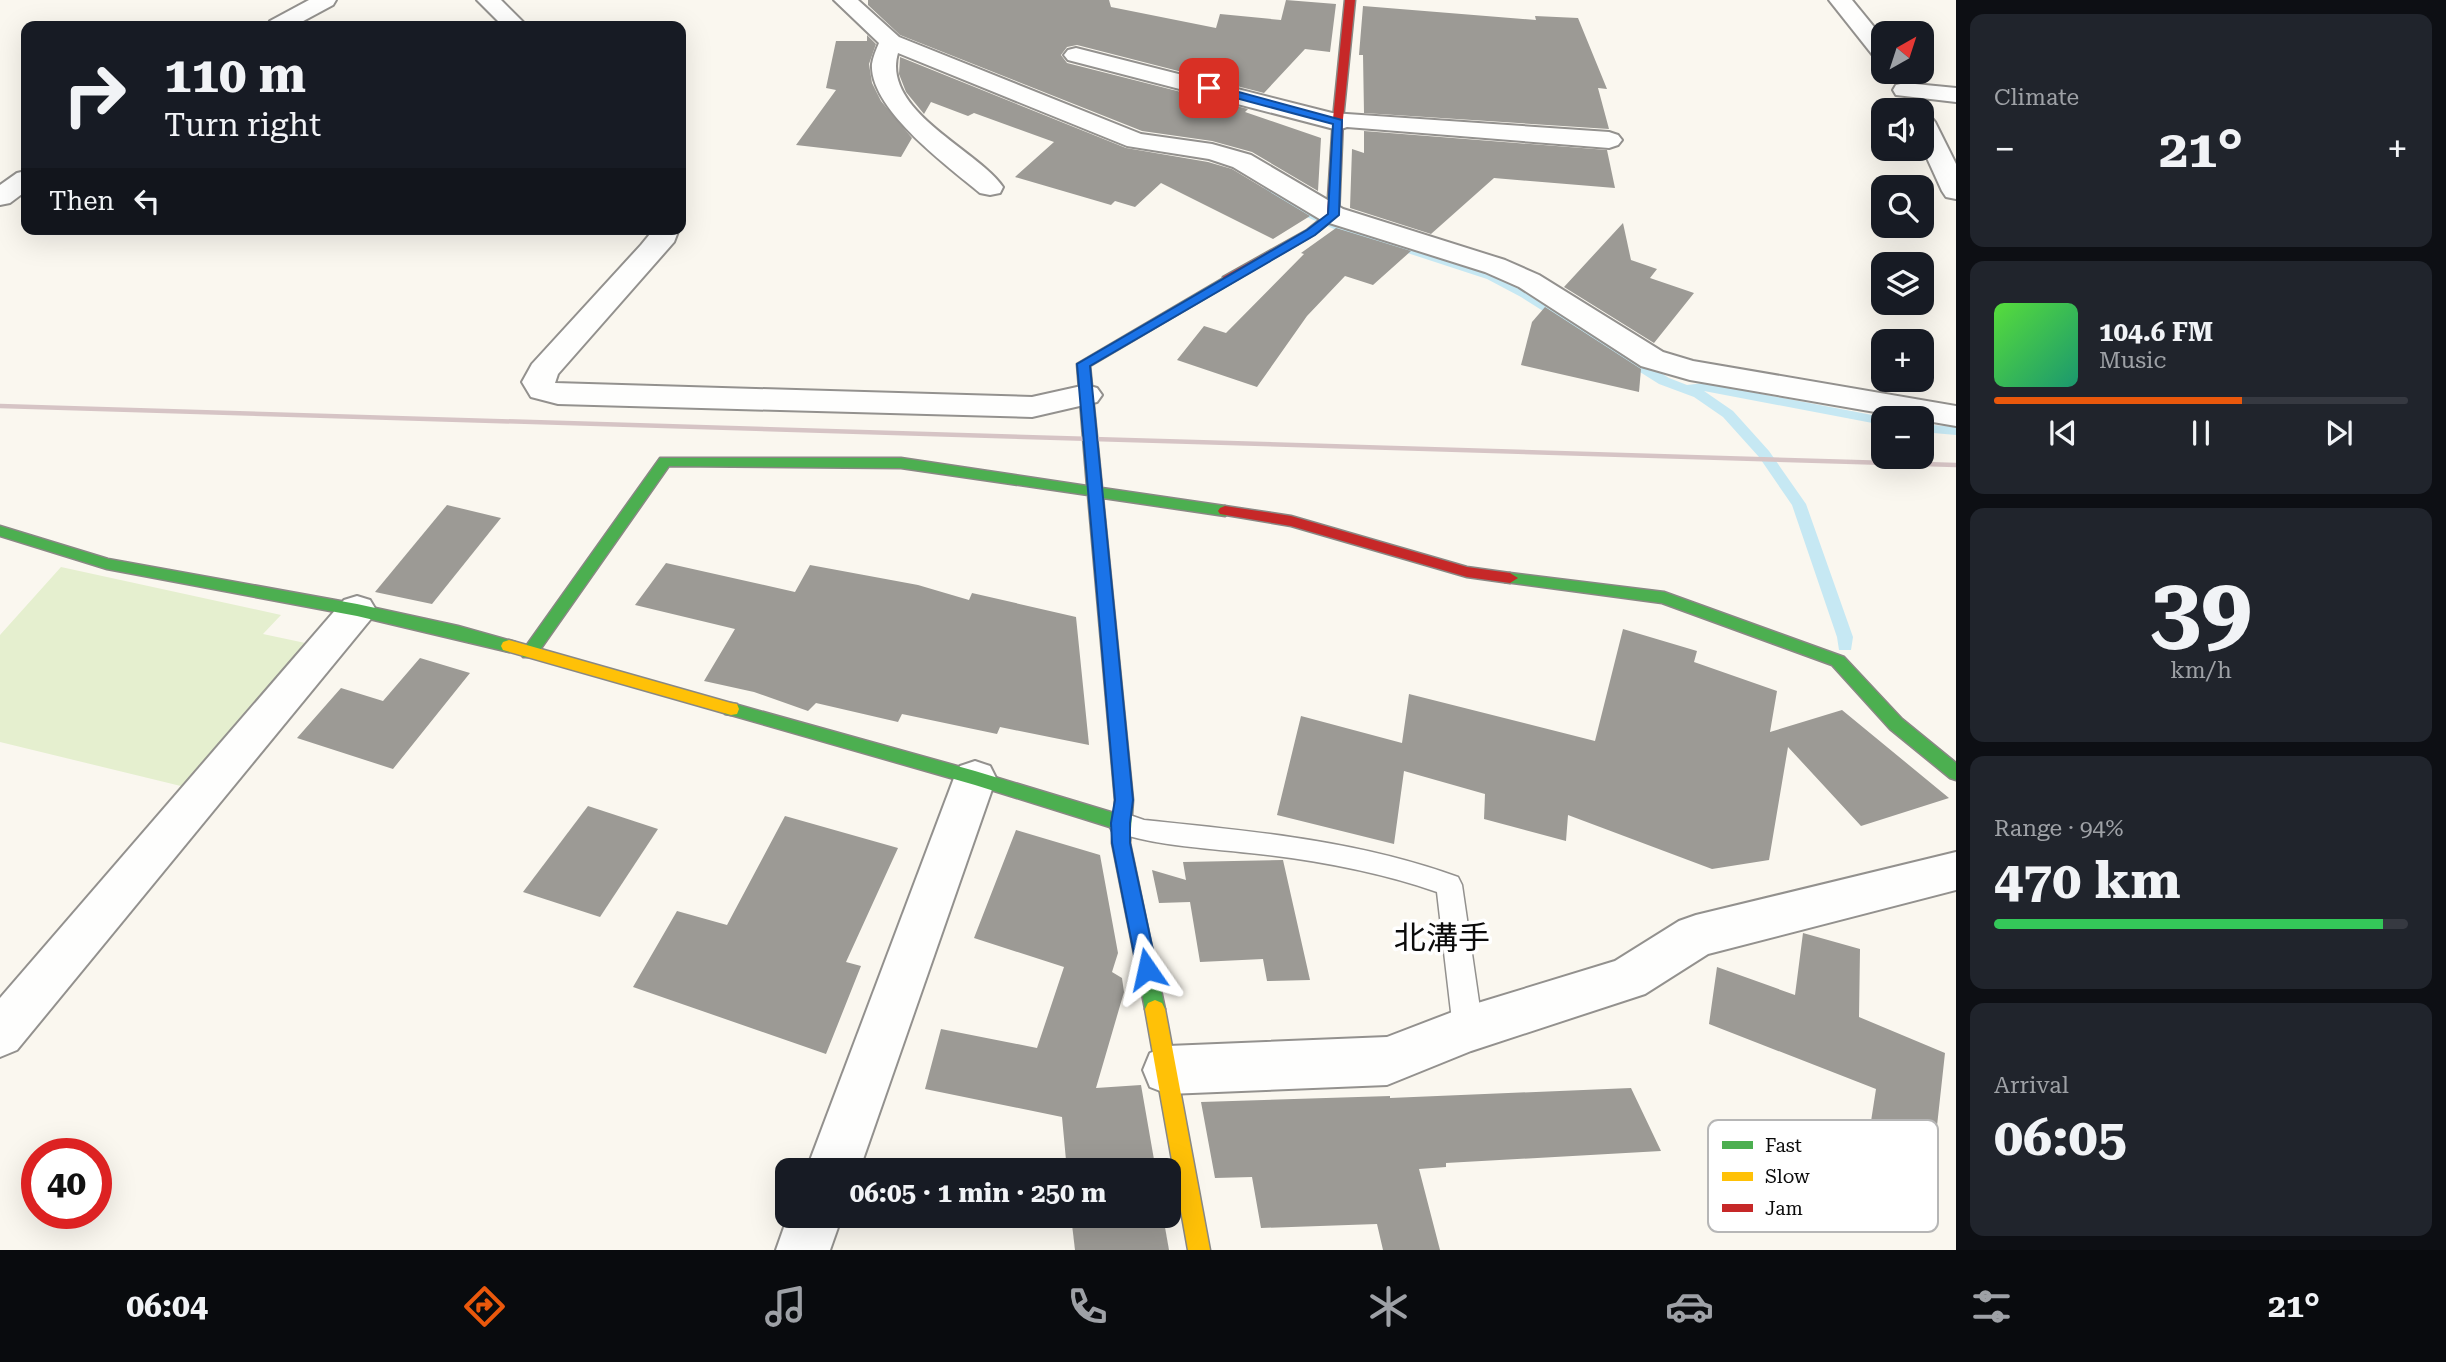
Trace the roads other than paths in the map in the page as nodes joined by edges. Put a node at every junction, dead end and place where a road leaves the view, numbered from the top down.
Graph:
1 (325, 0) edge
2 (488, 0) edge
3 (845, 0) edge
4 (1350, 0) edge
5 (1840, 0) edge
6 (287, 21) edge
7 (511, 21) edge
8 (1871, 38) edge
9 (891, 42) junction
10 (1076, 55) dead end
11 (1905, 91) edge
12 (1956, 95) edge
13 (1338, 121) junction
14 (1609, 140) dead end
15 (1934, 146) edge
16 (21, 182) edge
17 (989, 187) dead end
18 (1956, 191) edge
19 (0, 197) edge
20 (1328, 220) junction
21 (664, 235) edge
22 (1086, 396) junction
23 (1956, 416) edge
24 (1095, 492) junction
25 (0, 531) edge
26 (357, 610) junction
27 (529, 653) junction
28 (1956, 773) edge
29 (975, 778) junction
30 (1121, 823) junction
31 (1956, 872) edge
32 (1468, 1029) junction
33 (0, 1034) edge
34 (1168, 1070) junction
35 (837, 1158) edge
36 (811, 1228) edge
37 (803, 1250) edge
38 (1199, 1250) edge

1 - 6 street
2 - 7 street
3 - 9 street
4 - 13 street
5 - 8 street
9 - 17 street
9 - 20 street
10 - 13 street
11 - 12 street
13 - 14 street
13 - 20 street
15 - 18 street
16 - 19 street
20 - 22 street
20 - 23 street
21 - 22 street
22 - 24 street
24 - 27 street
24 - 28 street
24 - 30 street
25 - 26 street
26 - 27 street
26 - 33 street
27 - 29 street
29 - 30 street
29 - 35 street
30 - 32 lane
30 - 34 street
31 - 32 street
32 - 34 street
34 - 38 street
36 - 37 street

